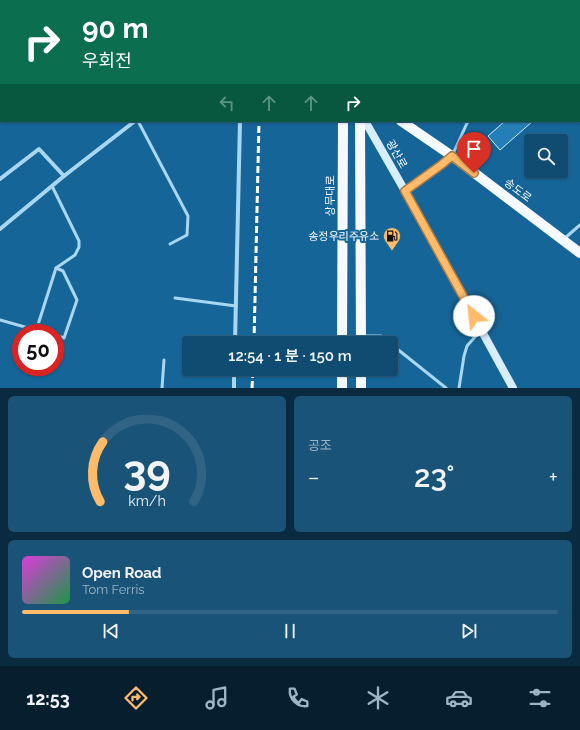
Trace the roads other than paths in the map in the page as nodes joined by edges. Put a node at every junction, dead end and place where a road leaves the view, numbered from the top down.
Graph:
1 (135, 122) edge
2 (137, 122) edge
3 (240, 122) edge
4 (343, 122) edge
5 (360, 122) edge
6 (366, 122) edge
7 (402, 122) edge
8 (468, 122) edge
9 (452, 156) junction
10 (64, 176) junction
11 (0, 179) edge
12 (52, 186) junction
13 (405, 191) junction
14 (580, 225) edge
15 (0, 229) edge
16 (564, 240) junction
17 (170, 244) dead end
18 (580, 252) edge
19 (56, 268) junction
20 (175, 298) dead end
21 (237, 306) junction
22 (0, 320) edge
23 (14, 324) edge
24 (38, 324) edge
25 (482, 330) junction
26 (236, 336) edge
27 (342, 336) edge
28 (361, 336) edge
29 (64, 338) edge
30 (398, 350) edge
31 (164, 360) dead end
32 (234, 376) edge
33 (342, 376) edge
34 (361, 376) edge
35 (162, 388) edge
36 (234, 388) edge
37 (342, 388) edge
38 (361, 388) edge
39 (446, 388) edge
40 (459, 388) edge
41 (513, 388) edge

1 - 10 street
2 - 17 lane
3 - 21 street
4 - 27 main road, 상무대로
5 - 28 main road
6 - 13 main road, 광산로
7 - 9 main road, 송도로
8 - 9 lane
9 - 13 lane
9 - 16 main road, 송도로
10 - 11 street
10 - 12 street
12 - 15 street
12 - 19 lane
13 - 25 main road, 광산로
14 - 16 lane
16 - 18 main road, 송도로
19 - 24 lane
19 - 29 lane
20 - 21 lane
21 - 26 street
22 - 23 lane
25 - 40 lane
25 - 41 main road, 광산로
30 - 39 lane
31 - 35 lane
32 - 36 street
33 - 37 main road
34 - 38 main road

